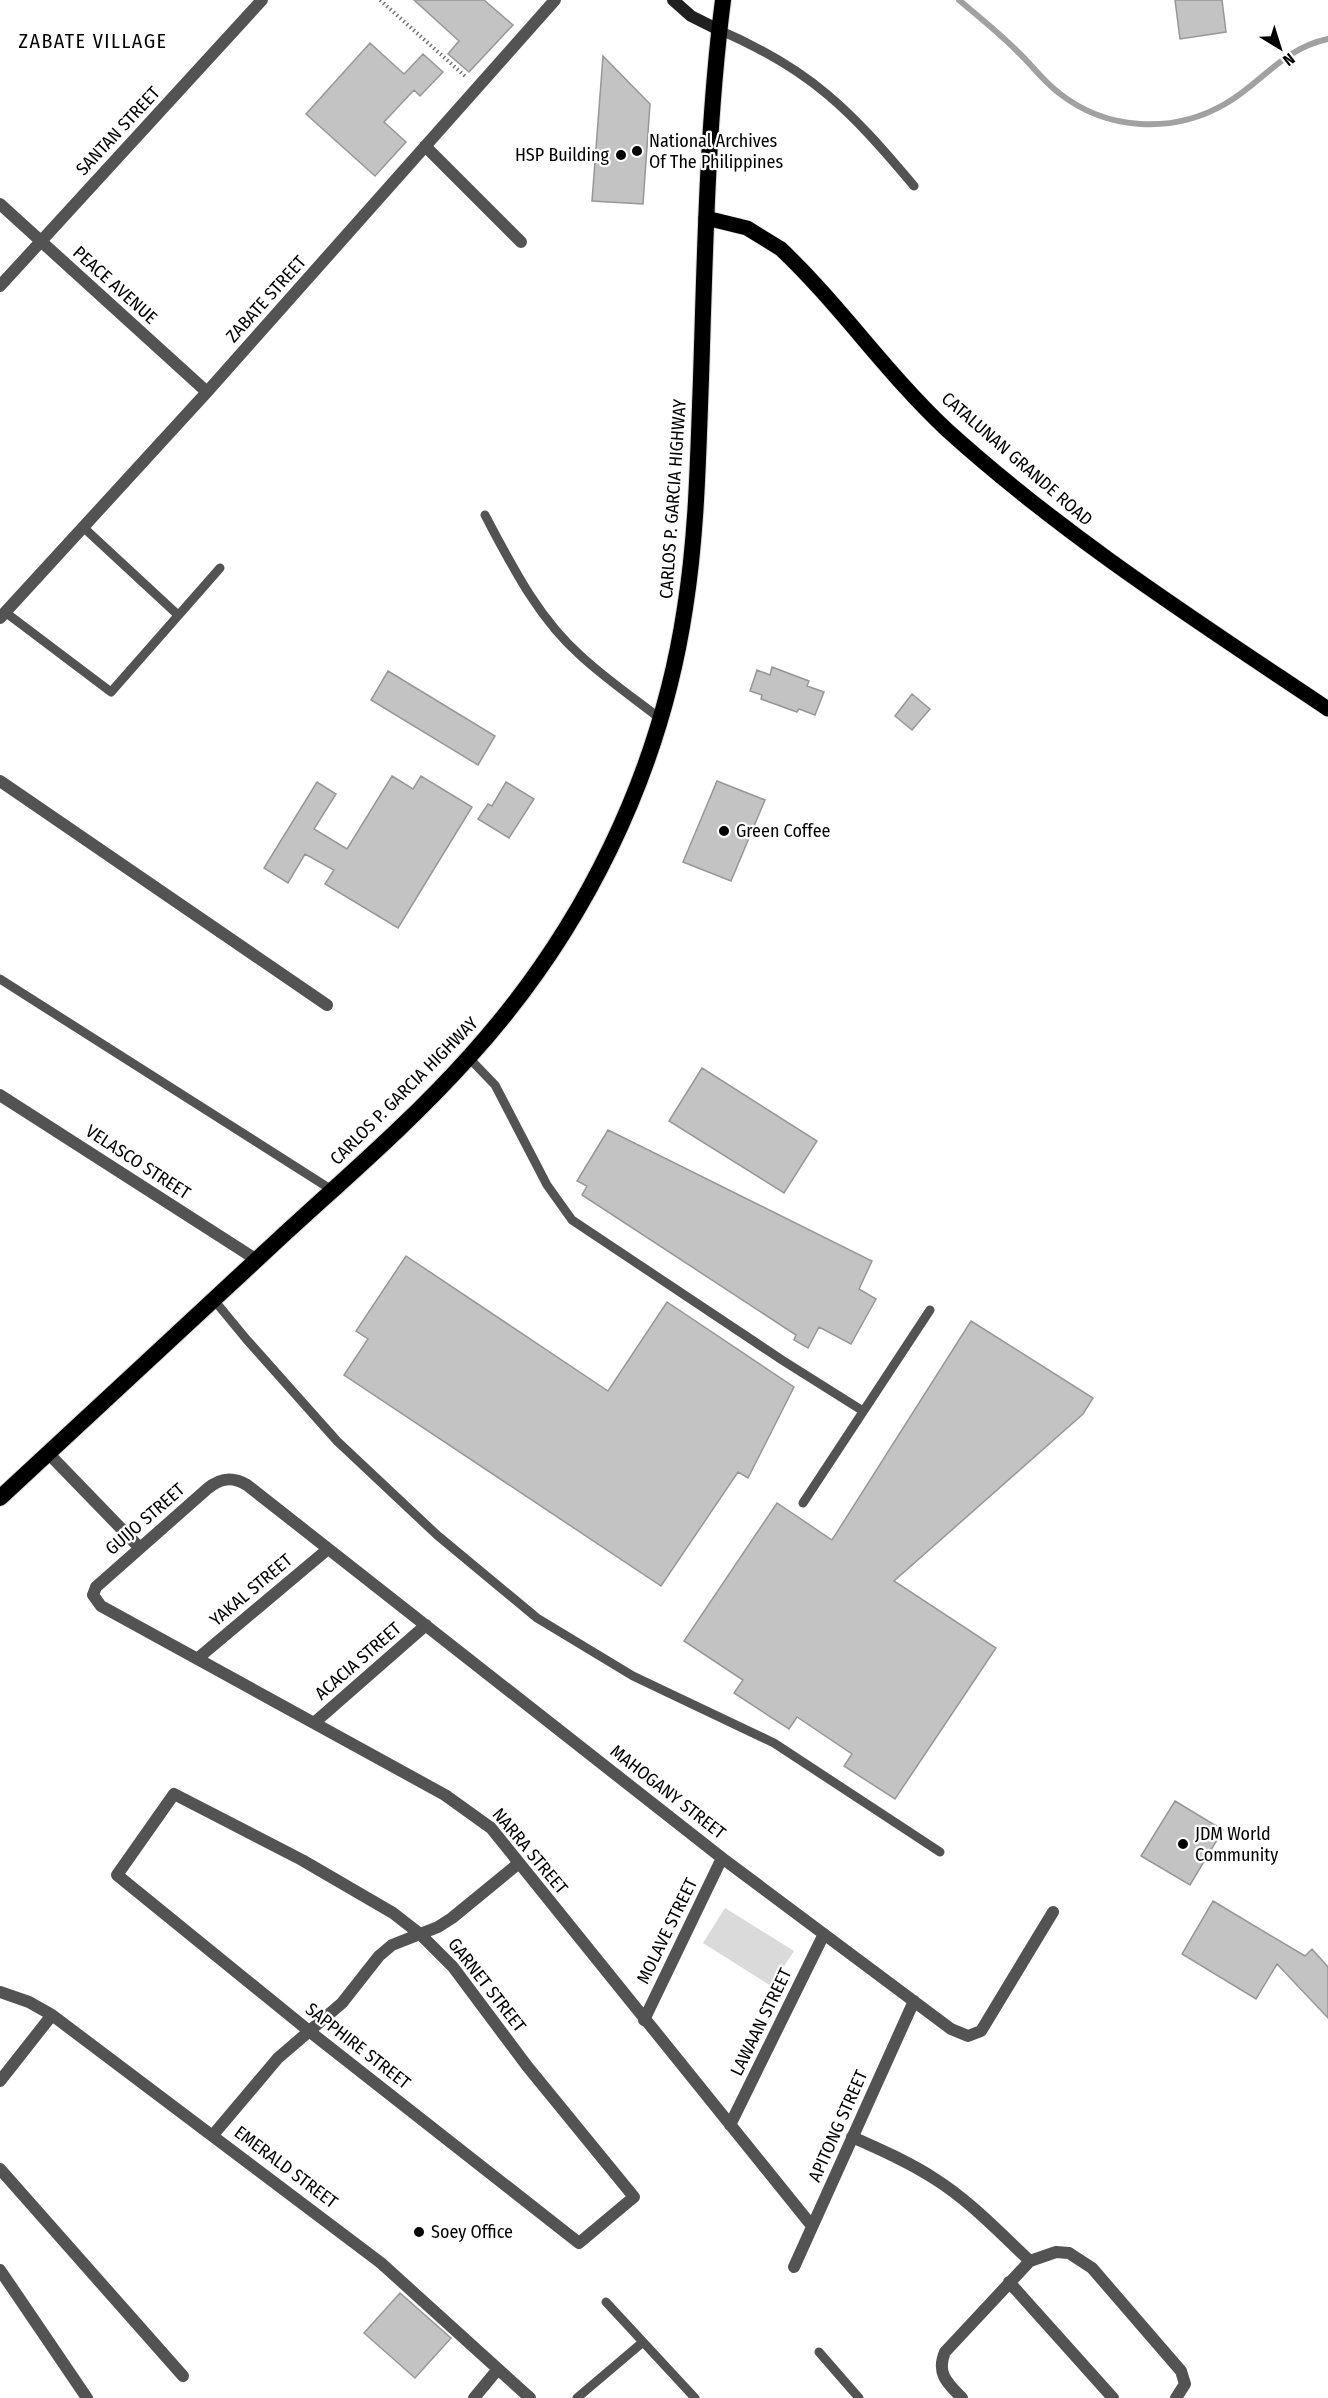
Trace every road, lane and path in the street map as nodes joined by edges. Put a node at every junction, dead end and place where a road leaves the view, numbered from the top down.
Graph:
1 (262, 0) edge
2 (381, 0) edge
3 (555, 0) edge
4 (673, 0) edge
5 (723, 0) edge
6 (719, 30) junction
7 (477, 87) junction
8 (425, 146) junction
9 (914, 186) dead end
10 (0, 204) edge
11 (706, 218) junction
12 (41, 241) junction
13 (521, 242) dead end
14 (0, 285) edge
15 (207, 392) junction
16 (485, 515) dead end
17 (83, 527) junction
18 (220, 568) dead end
19 (3, 615) edge
20 (178, 615) junction
21 (1328, 709) edge
22 (662, 720) junction
23 (0, 781) edge
24 (0, 979) edge
25 (327, 1005) dead end
26 (469, 1058) junction
27 (0, 1095) edge
28 (332, 1190) junction
29 (257, 1260) junction
30 (214, 1300) junction
31 (930, 1310) dead end
32 (863, 1411) junction
33 (48, 1453) junction
34 (228, 1478) joint
35 (0, 1498) edge
36 (803, 1503) dead end
37 (140, 1548) junction
38 (328, 1549) junction
39 (93, 1595) joint
40 (426, 1625) junction
41 (197, 1659) junction
42 (314, 1723) junction
43 (940, 1852) dead end
44 (722, 1858) junction
45 (519, 1863) junction
46 (117, 1875) joint
47 (1053, 1912) dead end
48 (420, 1934) junction
49 (824, 1934) junction
50 (0, 1992) edge
51 (914, 2001) junction
52 (52, 2015) junction
53 (644, 2020) junction
54 (309, 2031) junction
55 (0, 2081) edge
56 (730, 2125) junction
57 (213, 2134) junction
58 (852, 2137) junction
59 (0, 2169) edge
60 (812, 2226) junction
61 (579, 2243) joint
62 (1030, 2261) junction
63 (794, 2267) dead end
64 (0, 2271) edge
65 (1009, 2282) junction
66 (606, 2302) dead end
67 (643, 2342) junction
68 (819, 2352) dead end
69 (498, 2369) junction
70 (183, 2376) dead end
71 (87, 2398) edge
72 (474, 2398) edge
73 (530, 2398) edge
74 (577, 2398) edge
75 (695, 2398) edge
76 (859, 2398) edge
77 (963, 2398) edge
78 (1113, 2398) edge
79 (1176, 2398) edge

1 - 12 street, SANTAN STREET
2 - 7 path
3 - 7 street, ZABATE STREET
4 - 6 main road
5 - 6 highway, CARLOS P. GARCIA HIGHWAY
6 - 9 lane
6 - 11 highway, CARLOS P. GARCIA HIGHWAY
7 - 8 street, ZABATE STREET
8 - 13 street
8 - 15 street, ZABATE STREET
10 - 12 street, PEACE AVENUE
11 - 21 main road, CATALUNAN GRANDE ROAD
11 - 22 highway, CARLOS P. GARCIA HIGHWAY
12 - 14 street, SANTAN STREET
12 - 15 street, PEACE AVENUE
15 - 17 street, ZABATE STREET
16 - 22 lane
17 - 19 street, ZABATE STREET
17 - 20 lane
18 - 20 lane
19 - 20 lane
22 - 26 highway, CARLOS P. GARCIA HIGHWAY
23 - 25 street
24 - 28 lane
26 - 28 highway, CARLOS P. GARCIA HIGHWAY
26 - 32 lane
27 - 29 street, VELASCO STREET
28 - 29 highway, CARLOS P. GARCIA HIGHWAY
29 - 30 highway, CARLOS P. GARCIA HIGHWAY
30 - 33 highway, CARLOS P. GARCIA HIGHWAY
30 - 43 lane
31 - 32 lane
32 - 36 lane
33 - 35 highway, CARLOS P. GARCIA HIGHWAY
33 - 37 street
34 - 37 street, GUIJO STREET
34 - 38 street, MAHOGANY STREET
37 - 39 street, GUIJO STREET
38 - 40 street, MAHOGANY STREET
38 - 41 street, YAKAL STREET
39 - 41 street, NARRA STREET
40 - 42 street, ACACIA STREET
40 - 44 street, MAHOGANY STREET
41 - 42 street, NARRA STREET
42 - 45 street, NARRA STREET
44 - 49 street, MAHOGANY STREET
44 - 53 street, MOLAVE STREET
45 - 48 street
45 - 53 street, NARRA STREET
46 - 48 street, GARNET STREET
46 - 54 street, SAPPHIRE STREET
47 - 51 street, MAHOGANY STREET
48 - 54 street
48 - 61 street, GARNET STREET
49 - 51 street, MAHOGANY STREET
49 - 56 street, LAWAAN STREET
50 - 52 street, EMERALD STREET
51 - 58 street, APITONG STREET
52 - 55 street
52 - 57 street, EMERALD STREET
53 - 56 street, NARRA STREET
54 - 57 street
54 - 61 street, SAPPHIRE STREET
56 - 60 street, NARRA STREET
57 - 69 street, EMERALD STREET
58 - 60 street, APITONG STREET
58 - 62 street
59 - 70 street
60 - 63 street, APITONG STREET
62 - 65 street
62 - 79 street
64 - 71 street
65 - 77 street
65 - 78 street
66 - 67 lane
67 - 74 lane
67 - 75 lane
68 - 76 lane
69 - 72 street
69 - 73 street, EMERALD STREET

